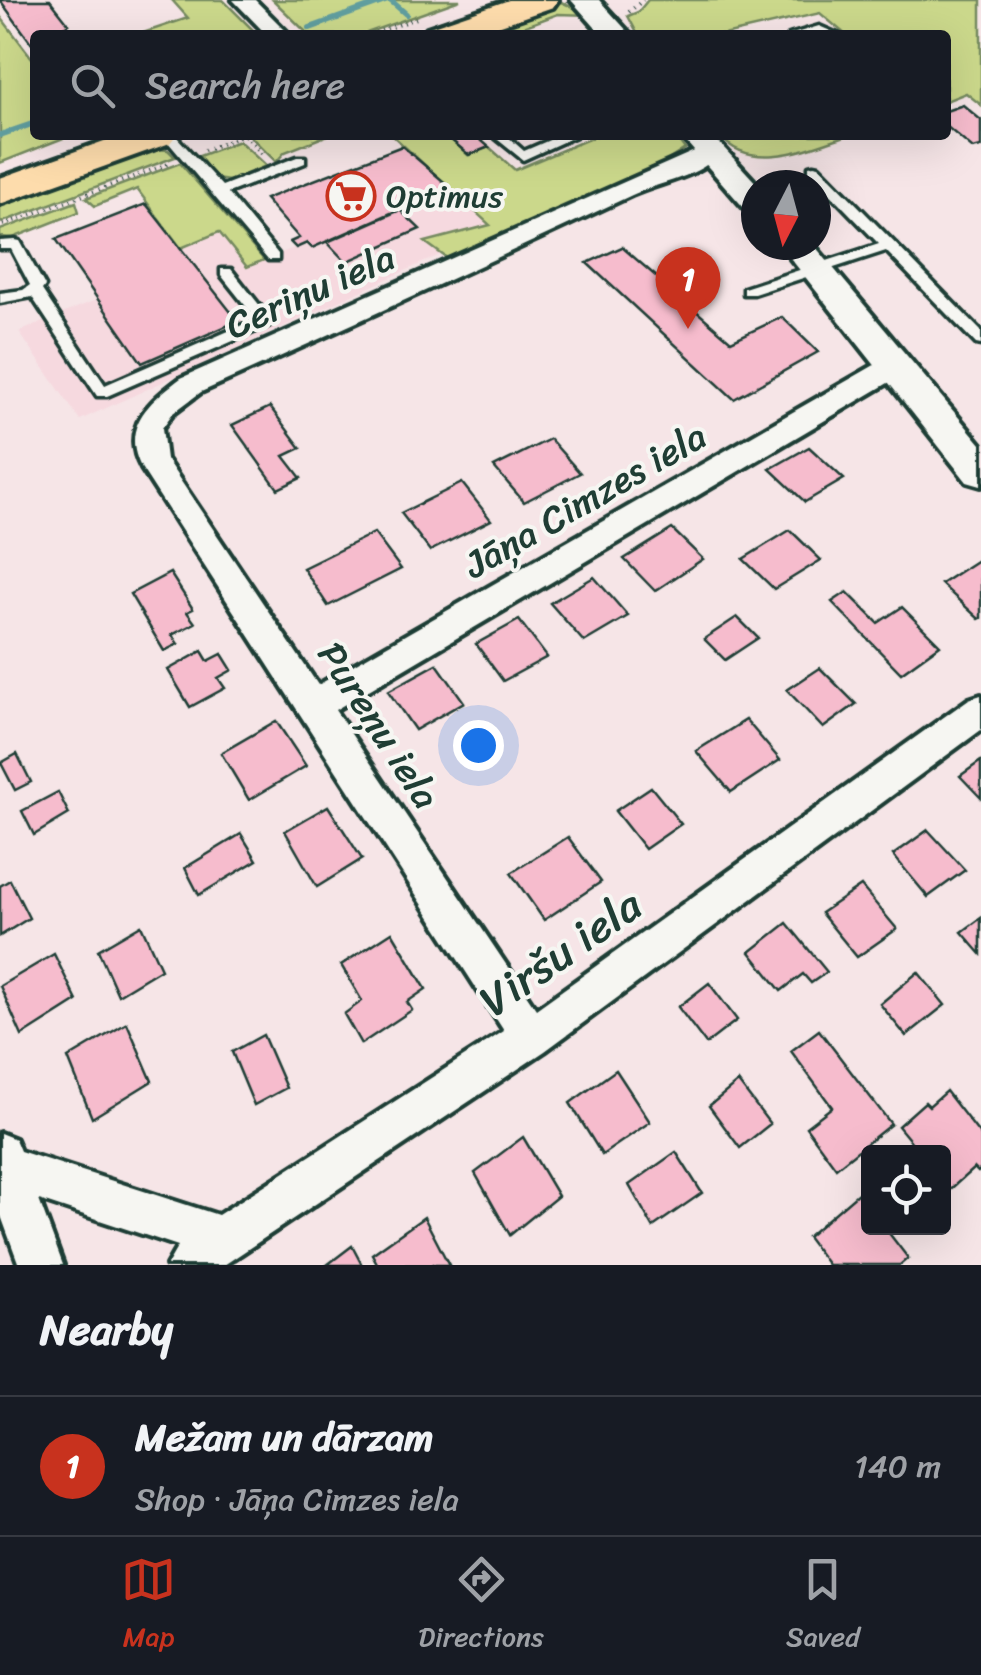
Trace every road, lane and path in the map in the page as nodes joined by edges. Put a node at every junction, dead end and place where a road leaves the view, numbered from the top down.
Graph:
1 (243, 0) edge
2 (502, 0) edge
3 (541, 0) edge
4 (584, 0) edge
5 (643, 0) edge
6 (624, 21) edge
7 (274, 30) edge
8 (420, 30) edge
9 (454, 30) edge
10 (173, 140) edge
11 (231, 140) edge
12 (508, 140) edge
13 (560, 140) edge
14 (702, 143) edge
15 (166, 148) edge
16 (196, 153) dead end
17 (301, 160) dead end
18 (814, 169) dead end
19 (741, 186) edge
20 (0, 192) edge
21 (220, 192) junction
22 (0, 226) edge
23 (0, 245) edge
24 (888, 246) junction
25 (831, 254) edge
26 (272, 257) dead end
27 (803, 260) edge
28 (810, 260) edge
29 (226, 272) dead end
30 (34, 289) junction
31 (749, 291) dead end
32 (0, 298) edge
33 (981, 340) edge
34 (896, 366) junction
35 (152, 462) joint
36 (981, 471) edge
37 (315, 704) junction
38 (981, 710) edge
39 (531, 1036) junction
40 (3, 1161) edge
41 (222, 1238) junction
42 (41, 1265) edge
43 (188, 1265) edge

1 - 7 street
2 - 8 main road
3 - 9 main road
4 - 6 street
5 - 6 path
10 - 21 lane
11 - 16 path
12 - 13 lane
14 - 19 street
14 - 35 street, Ceriņu iela
15 - 20 main road
15 - 22 path
17 - 21 lane
18 - 24 lane
21 - 26 lane
23 - 30 lane
24 - 25 lane
24 - 33 lane
27 - 31 lane
28 - 34 street
29 - 30 lane
30 - 32 lane
34 - 36 street
34 - 37 street, Jāņa Cimzes iela
35 - 37 street, Pureņu iela
37 - 39 street, Pureņu iela
38 - 39 street, Viršu iela
39 - 41 street, Viršu iela
40 - 41 street
40 - 42 street
41 - 43 street, Viršu iela

